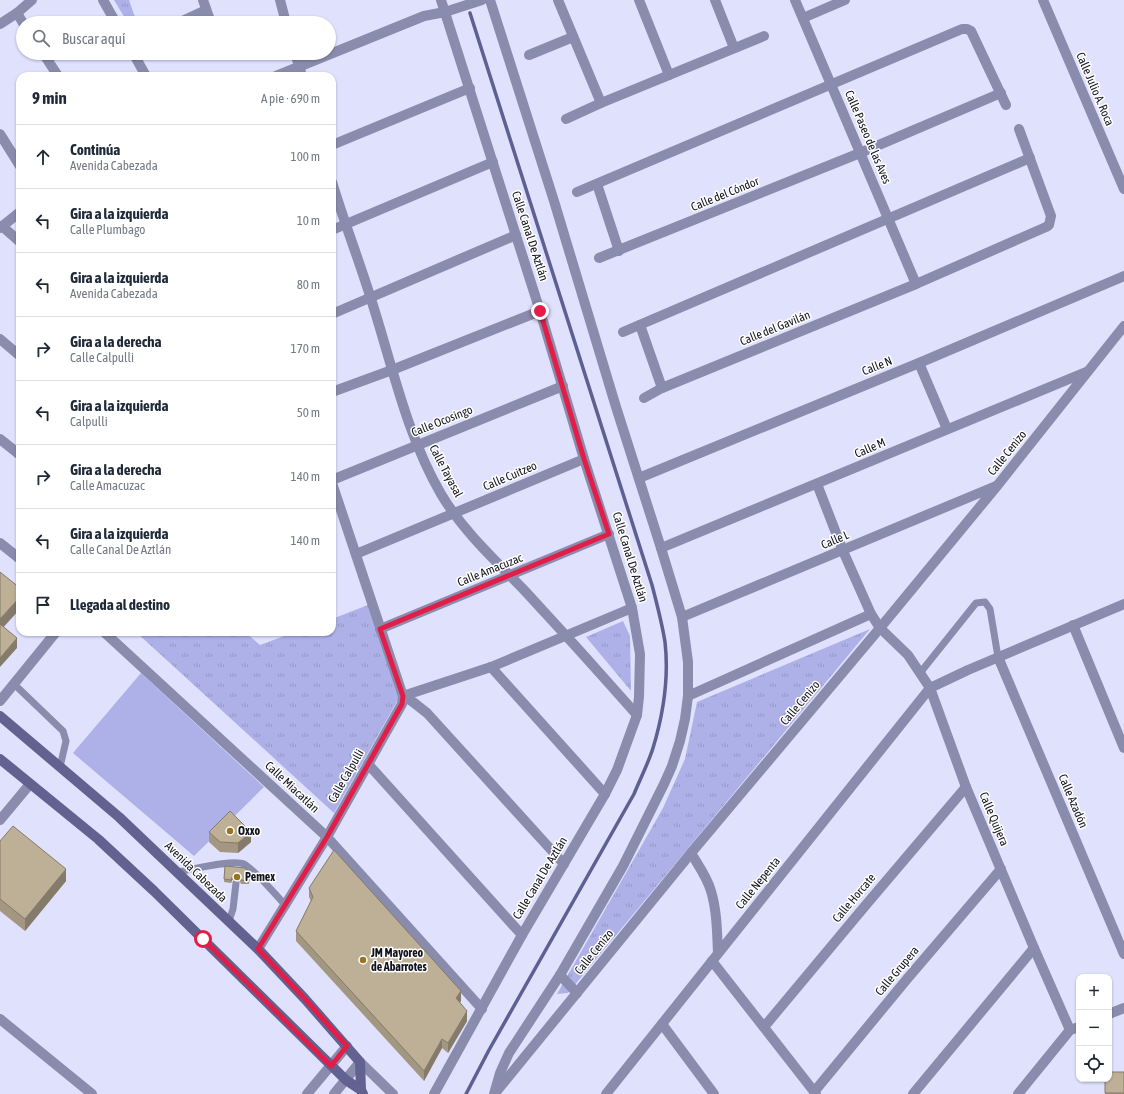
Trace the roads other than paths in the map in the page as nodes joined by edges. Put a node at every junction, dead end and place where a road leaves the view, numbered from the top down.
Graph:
1 (32, 0) edge
2 (103, 0) edge
3 (203, 0) edge
4 (280, 0) edge
5 (441, 0) edge
6 (482, 0) edge
7 (490, 0) edge
8 (558, 0) edge
9 (639, 0) edge
10 (715, 0) edge
11 (795, 0) edge
12 (844, 0) edge
13 (1043, 0) edge
14 (206, 10) junction
15 (445, 12) junction
16 (17, 13) junction
17 (19, 16) edge
18 (112, 16) edge
19 (193, 16) edge
20 (208, 16) edge
21 (284, 16) edge
22 (424, 16) junction
23 (803, 18) junction
24 (0, 24) edge
25 (764, 36) dead end
26 (573, 37) junction
27 (734, 48) junction
28 (336, 55) edge
29 (529, 55) dead end
30 (48, 60) edge
31 (137, 60) edge
32 (297, 60) edge
33 (325, 60) edge
34 (300, 71) edge
35 (55, 72) edge
36 (144, 72) edge
37 (669, 75) junction
38 (831, 84) junction
39 (470, 88) junction
40 (1001, 93) junction
41 (600, 103) junction
42 (1006, 105) dead end
43 (566, 119) dead end
44 (1019, 129) dead end
45 (0, 134) edge
46 (336, 143) edge
47 (860, 152) junction
48 (1030, 158) junction
49 (16, 160) edge
50 (493, 162) junction
51 (597, 184) junction
52 (1124, 189) edge
53 (577, 192) dead end
54 (336, 195) edge
55 (16, 215) edge
56 (889, 219) junction
57 (345, 224) junction
58 (1, 227) edge
59 (336, 228) edge
60 (516, 234) junction
61 (16, 239) edge
62 (619, 251) junction
63 (599, 258) dead end
64 (1124, 276) edge
65 (916, 284) junction
66 (371, 298) junction
67 (540, 311) junction
68 (336, 312) edge
69 (640, 325) junction
70 (1124, 326) edge
71 (623, 332) dead end
72 (0, 339) edge
73 (16, 353) edge
74 (919, 363) junction
75 (392, 370) junction
76 (1088, 372) junction
77 (563, 386) junction
78 (662, 388) junction
79 (336, 391) edge
80 (644, 398) dead end
81 (947, 429) junction
82 (0, 439) edge
83 (417, 445) junction
84 (16, 452) edge
85 (584, 459) junction
86 (639, 478) junction
87 (336, 480) edge
88 (817, 484) junction
89 (997, 486) junction
90 (336, 494) edge
91 (454, 514) junction
92 (609, 534) junction
93 (0, 543) edge
94 (661, 548) junction
95 (843, 551) junction
96 (356, 554) junction
97 (16, 556) edge
98 (510, 575) junction
99 (1124, 604) edge
100 (632, 608) junction
101 (871, 614) junction
102 (682, 618) junction
103 (1073, 626) junction
104 (880, 628) junction
105 (380, 629) junction
106 (566, 635) junction
107 (53, 636) edge
108 (108, 636) edge
109 (998, 657) junction
110 (491, 667) junction
111 (920, 673) junction
112 (14, 684) junction
113 (930, 688) junction
114 (403, 696) junction
115 (688, 696) junction
116 (0, 701) edge
117 (637, 715) junction
118 (0, 716) edge
119 (1124, 748) edge
120 (0, 759) edge
121 (368, 764) junction
122 (60, 767) junction
123 (30, 784) junction
124 (966, 787) junction
125 (605, 794) junction
126 (0, 820) edge
127 (327, 837) junction
128 (691, 853) junction
129 (564, 864) junction
130 (1001, 869) junction
131 (177, 872) junction
132 (236, 883) dead end
133 (286, 906) junction
134 (229, 921) junction
135 (522, 935) junction
136 (1034, 948) junction
137 (258, 949) junction
138 (1124, 954) edge
139 (715, 957) junction
140 (560, 974) junction
141 (577, 993) junction
142 (1124, 1008) edge
143 (482, 1009) junction
144 (1112, 1013) edge
145 (0, 1018) edge
146 (662, 1024) junction
147 (764, 1027) junction
148 (1075, 1029) edge
149 (347, 1046) junction
150 (360, 1062) junction
151 (331, 1066) junction
152 (346, 1080) junction
153 (362, 1092) edge
154 (610, 1092) edge
155 (815, 1093) edge
156 (92, 1094) edge
157 (307, 1094) edge
158 (334, 1094) edge
159 (393, 1094) edge
160 (434, 1094) edge
161 (494, 1094) edge
162 (714, 1094) edge
163 (913, 1094) edge
164 (1018, 1094) edge

1 - 16 street
2 - 18 street
3 - 14 street
4 - 21 street
5 - 15 street, Calle Canal De Aztlán
5 - 22 street
6 - 15 street
7 - 86 street
8 - 26 street
9 - 37 street
10 - 27 street
11 - 23 street, Calle Paseo de las Aves
12 - 23 street
13 - 52 street, Calle Julio A. Roca
14 - 19 street
14 - 20 street
15 - 22 street
15 - 39 street, Calle Canal De Aztlán
16 - 17 street
16 - 24 street
22 - 28 street
23 - 38 street, Calle Paseo de las Aves
25 - 27 street
26 - 29 street
26 - 41 street
27 - 37 street
30 - 35 street
31 - 36 street
32 - 34 street
33 - 34 street
37 - 41 street
38 - 40 street
38 - 47 street, Calle Paseo de las Aves
38 - 51 street
39 - 46 street
39 - 50 street, Calle Canal De Aztlán
40 - 42 street
40 - 47 street, Calle del Cóndor
41 - 43 street
44 - 48 street
45 - 49 street
47 - 56 street, Calle Paseo de las Aves
47 - 62 street, Calle del Cóndor
48 - 56 street
48 - 65 street, Calle del Gavilán
50 - 57 street
50 - 60 street, Calle Canal De Aztlán
51 - 53 street
51 - 62 street
54 - 57 street, Calle Tayasal
55 - 58 street
56 - 65 street, Calle Paseo de las Aves
56 - 69 street
57 - 59 street
57 - 66 street, Calle Tayasal
58 - 61 street
60 - 66 street
60 - 67 street, Calle Canal De Aztlán
62 - 63 street, Calle del Cóndor
64 - 74 street, Calle N
65 - 78 street, Calle del Gavilán
66 - 68 street
66 - 75 street, Calle Tayasal
67 - 75 street
67 - 77 street, Calle Canal De Aztlán
69 - 71 street
69 - 78 street
70 - 76 street, Calle Cenizo
72 - 73 street
74 - 81 street
74 - 86 street, Calle N
75 - 79 street
75 - 83 street, Calle Tayasal
76 - 81 street, Calle M
76 - 89 street, Calle Cenizo
77 - 83 street, Calle Ocosingo
77 - 85 street, Calle Canal De Aztlán
78 - 80 street, Calle del Gavilán
81 - 88 street, Calle M
82 - 84 street
83 - 87 street, Calle Ocosingo
83 - 91 street, Calle Tayasal
85 - 91 street, Calle Cuitzeo
85 - 92 street, Calle Canal De Aztlán
86 - 94 street
88 - 94 street, Calle M
88 - 95 street, Calle Quijera
89 - 95 street, Calle L
89 - 104 street, Calle Cenizo
90 - 96 street
91 - 96 street, Calle Cuitzeo
91 - 98 street, Calle Tayasal
92 - 98 street, Calle Amacuzac
92 - 100 street, Calle Canal De Aztlán
93 - 97 street
94 - 102 street
95 - 101 street, Calle Quijera
95 - 102 street, Calle L
96 - 105 street
98 - 105 street, Calle Amacuzac
98 - 106 street, Calle Tayasal
99 - 103 street
100 - 106 street
100 - 117 street, Calle Canal De Aztlán
101 - 104 street, Calle Quijera
101 - 115 street
102 - 115 street
103 - 109 street
103 - 119 street
104 - 111 street, Calle Quijera
104 - 128 street, Calle Cenizo
105 - 114 street
106 - 110 street
106 - 117 street, Calle Tayasal
107 - 112 street
108 - 127 street, Calle Miacatlán
109 - 111 lane
109 - 113 street
109 - 138 street, Calle Azadón
110 - 114 street
110 - 125 street
111 - 113 street, Calle Quijera
112 - 116 street
112 - 122 lane
113 - 124 street, Calle Quijera
113 - 139 street, Calle Nepenta
114 - 121 street, Calle Calpulli
114 - 129 street
115 - 140 street
117 - 125 street, Calle Canal De Aztlán
118 - 122 main road, Avenida Cabezada
120 - 123 main road
121 - 127 street, Calle Calpulli
121 - 135 street
122 - 131 main road, Avenida Cabezada
123 - 126 street
123 - 151 main road
124 - 130 street, Calle Quijera
124 - 147 street, Calle Horcate
125 - 129 street, Calle Canal De Aztlán
127 - 133 street, Calle Calpulli
127 - 143 street, Calle Miacatlán
128 - 139 street
128 - 141 street, Calle Cenizo
129 - 135 street, Calle Canal De Aztlán
130 - 136 street, Calle Quijera
130 - 155 street, Calle Grupera
131 - 133 lane
131 - 134 main road, Avenida Cabezada
132 - 134 lane
133 - 137 street, Calle Calpulli
134 - 137 main road, Avenida Cabezada
135 - 143 street, Calle Canal De Aztlán
136 - 148 street, Calle Quijera
136 - 163 street
137 - 149 main road, Avenida Cabezada
139 - 146 street, Calle Nepenta
139 - 147 street
140 - 141 street
140 - 161 street
141 - 161 street, Calle Cenizo
142 - 144 street
143 - 160 street, Calle Canal De Aztlán
145 - 156 street
146 - 154 street, Calle Nepenta
146 - 162 street
147 - 155 street
148 - 164 street
149 - 150 main road, Avenida Cabezada
149 - 151 street
150 - 152 street
150 - 153 main road
150 - 159 street, Avenida Cabezada
151 - 152 main road
151 - 157 street
152 - 153 main road
152 - 158 street

